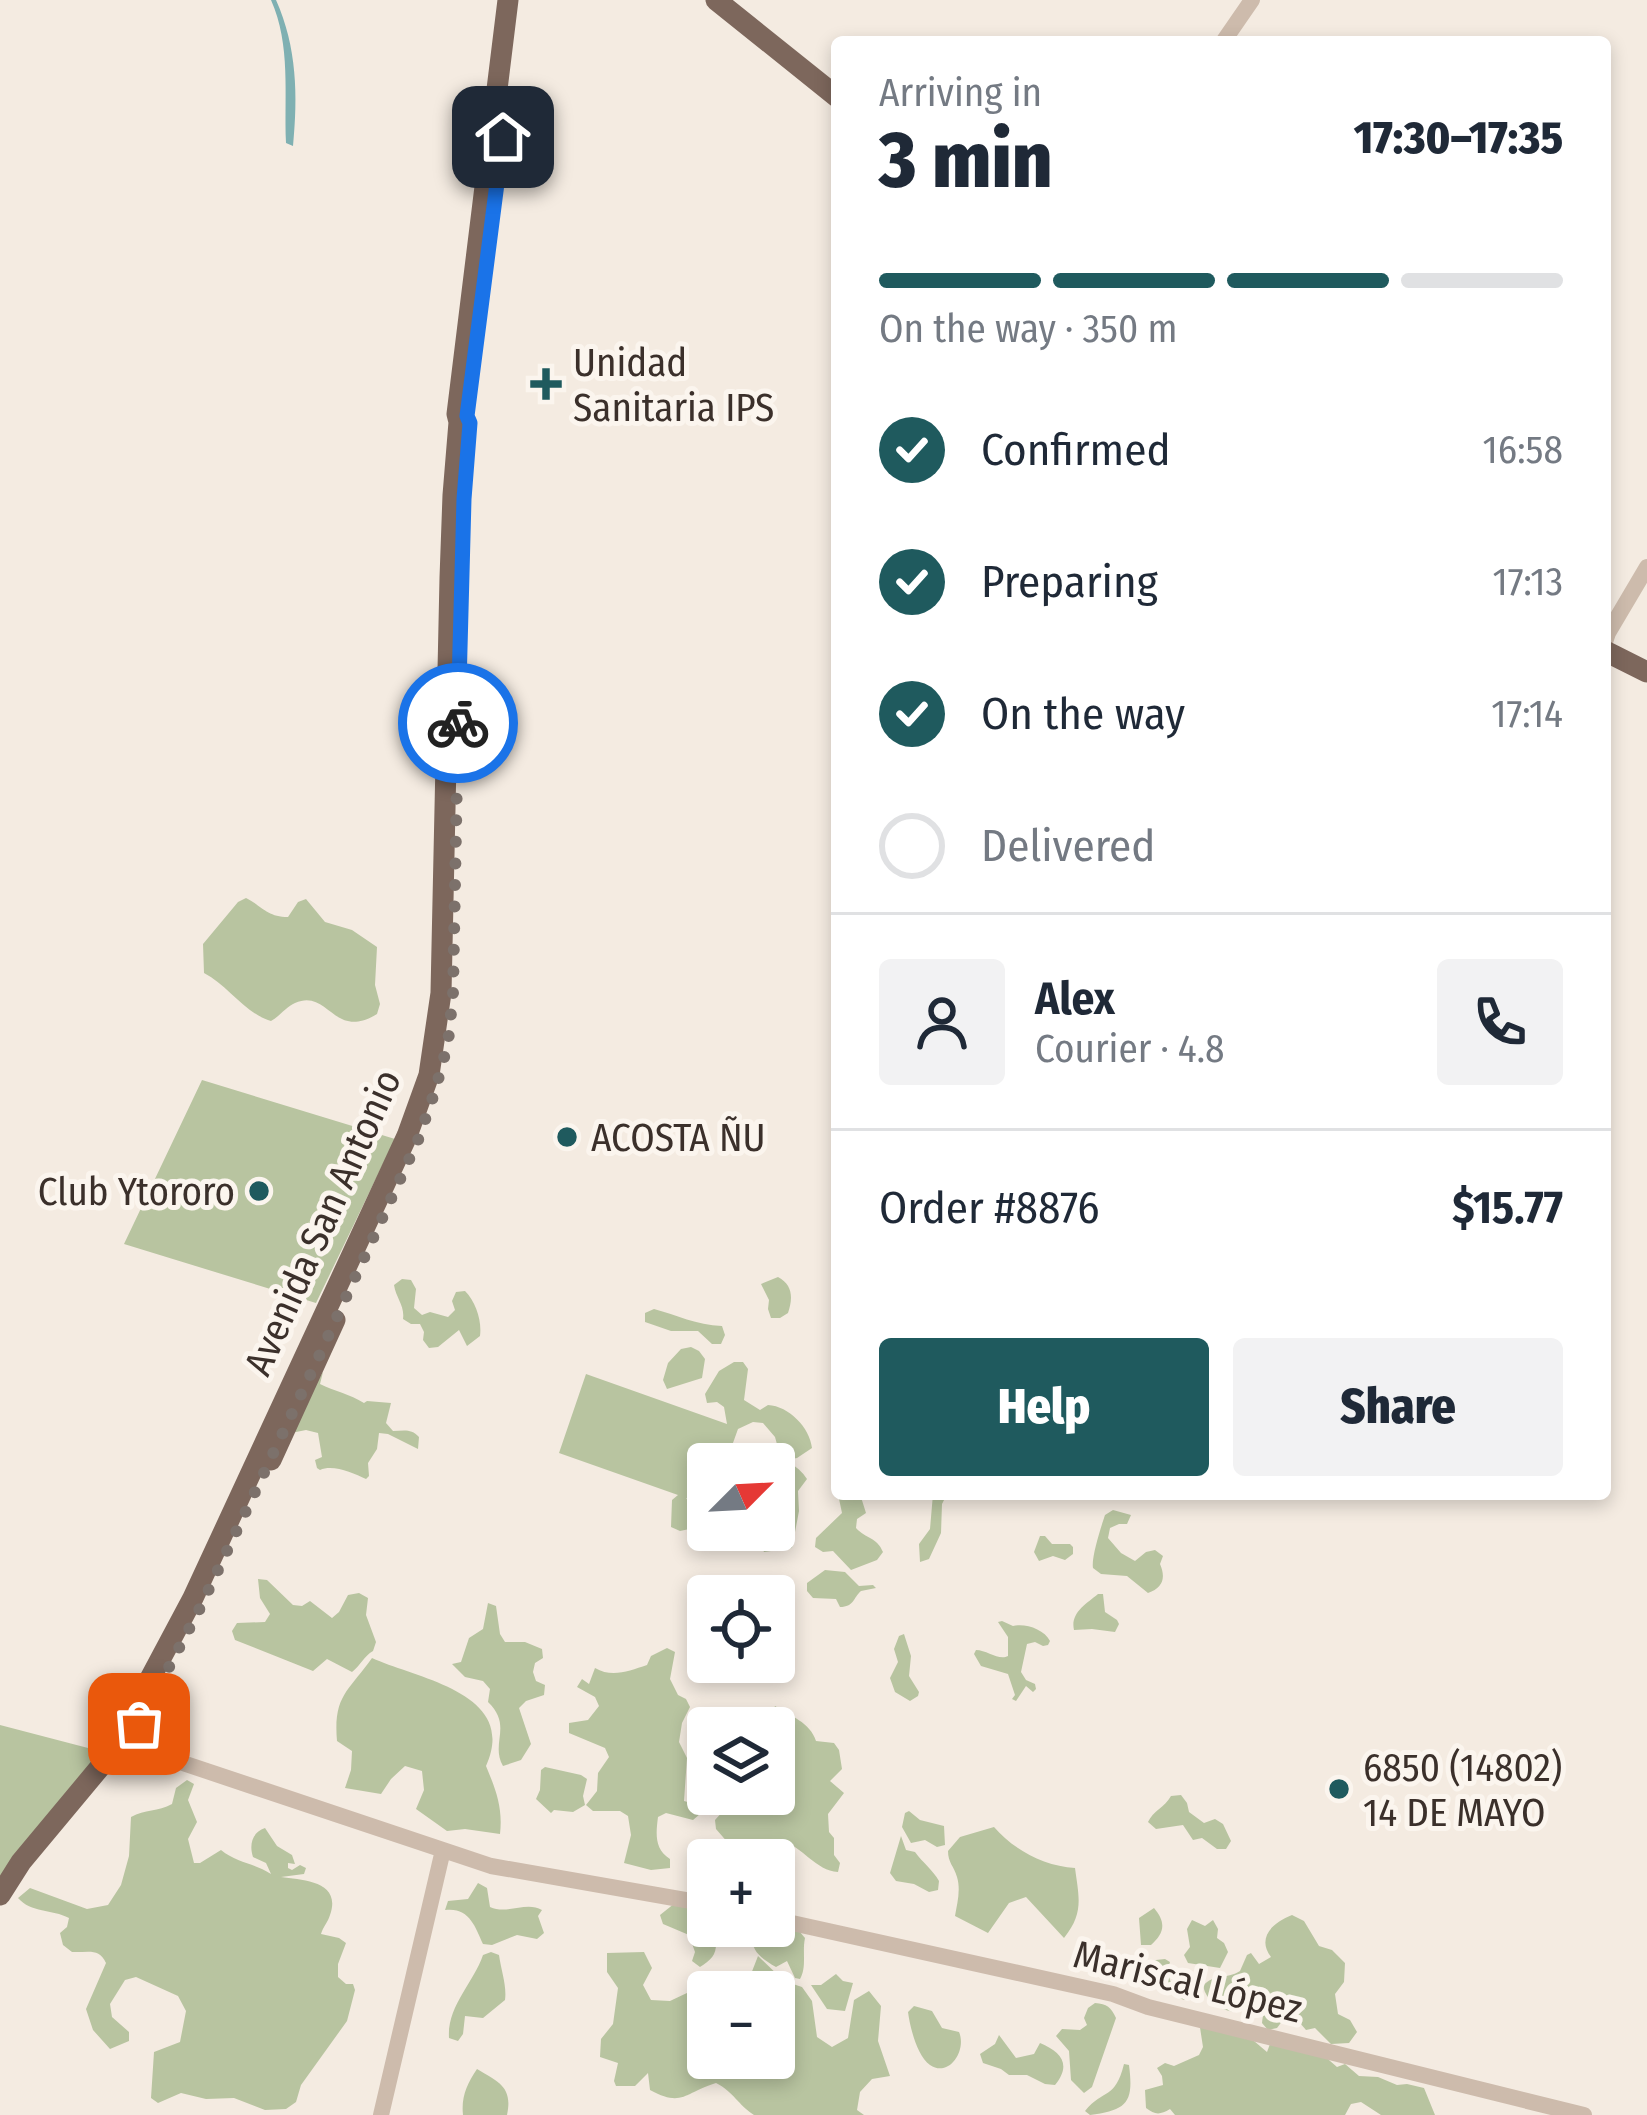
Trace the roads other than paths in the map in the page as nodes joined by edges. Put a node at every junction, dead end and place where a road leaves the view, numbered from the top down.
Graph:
1 (508, 0) edge
2 (522, 0) edge
3 (716, 0) edge
4 (1252, 0) edge
5 (1227, 36) edge
6 (831, 92) edge
7 (1647, 567) edge
8 (1611, 628) edge
9 (1611, 651) edge
10 (1647, 672) edge
11 (118, 1745) junction
12 (442, 1850) junction
13 (0, 1895) edge
14 (687, 1900) edge
15 (795, 1923) edge
16 (381, 2115) edge
17 (1584, 2115) edge

1 - 11 main road, Avenida San Antonio
2 - 11 main road, Avenida San Antonio
3 - 6 main road
4 - 5 street
7 - 8 street
9 - 10 main road
11 - 12 street
11 - 13 main road, Avenida San Antonio
12 - 14 street
12 - 16 street
15 - 17 street, Mariscal López

